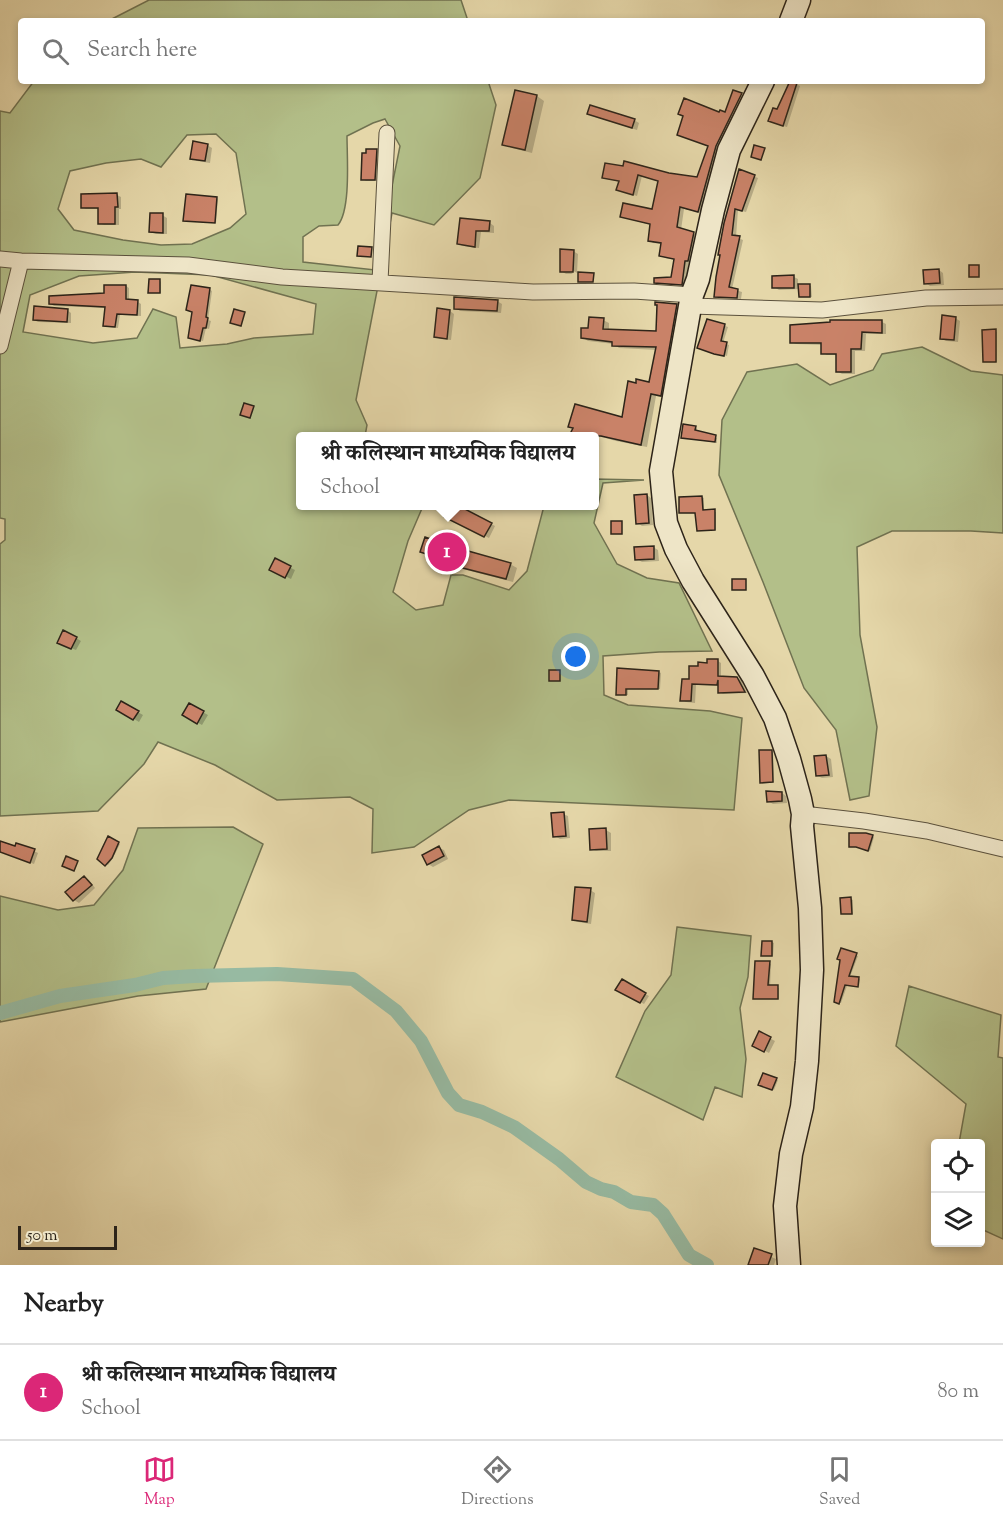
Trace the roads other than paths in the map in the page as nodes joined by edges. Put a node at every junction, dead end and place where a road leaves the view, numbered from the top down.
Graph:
1 (799, 0) edge
2 (792, 18) edge
3 (762, 84) edge
4 (387, 133) dead end
5 (0, 258) edge
6 (21, 261) junction
7 (380, 282) junction
8 (1003, 297) edge
9 (691, 301) junction
10 (0, 346) edge
11 (803, 814) junction
12 (1003, 849) edge
13 (789, 1265) edge

1 - 2 street
3 - 9 street
4 - 7 street
5 - 6 street
6 - 7 street
6 - 10 street
7 - 9 street
8 - 9 street
9 - 11 street
11 - 12 street
11 - 13 street

